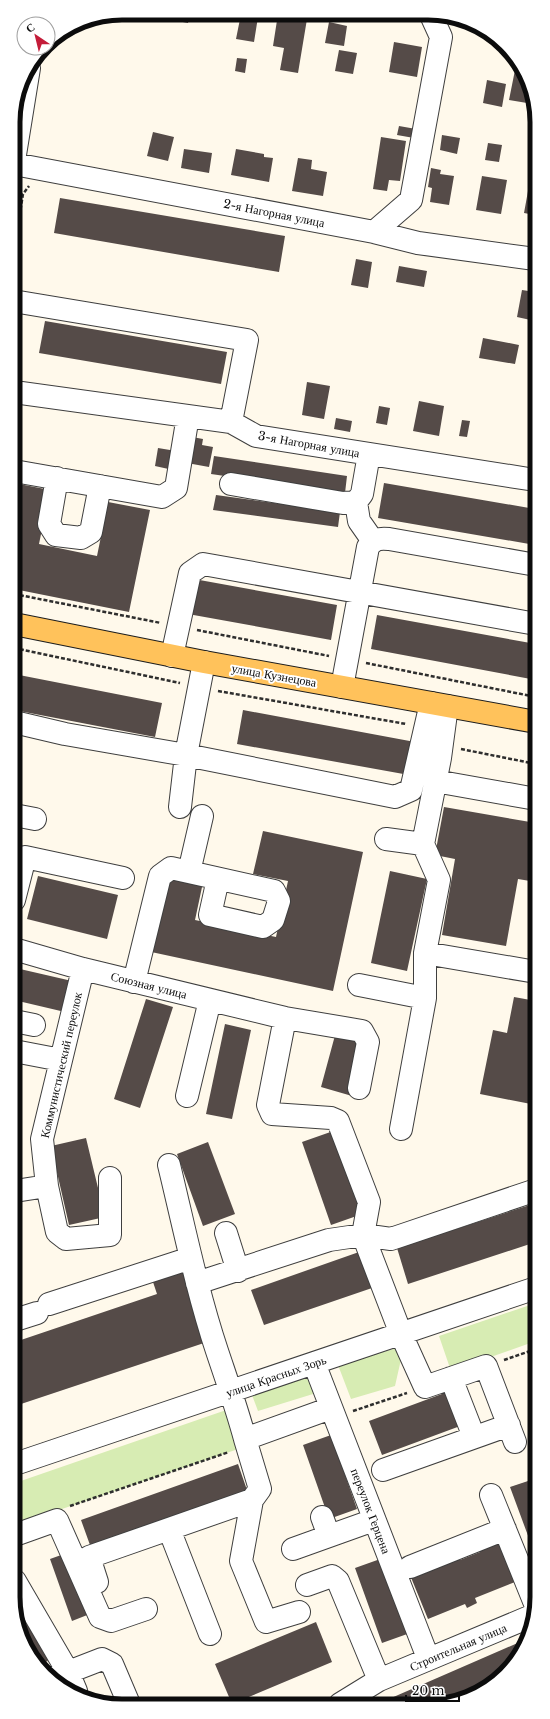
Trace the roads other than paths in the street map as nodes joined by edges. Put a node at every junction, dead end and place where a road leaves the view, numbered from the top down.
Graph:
1 (434, 20) edge
2 (25, 90) edge
3 (20, 121) edge
4 (20, 158) edge
5 (374, 232) junction
6 (530, 258) edge
7 (20, 302) edge
8 (20, 393) edge
9 (188, 416) junction
10 (231, 422) junction
11 (369, 454) junction
12 (20, 472) edge
13 (57, 478) junction
14 (530, 479) edge
15 (231, 484) dead end
16 (100, 486) junction
17 (356, 502) junction
18 (373, 540) junction
19 (530, 564) edge
20 (361, 592) junction
21 (530, 623) edge
22 (20, 625) edge
23 (172, 656) junction
24 (204, 662) junction
25 (342, 686) junction
26 (439, 704) junction
27 (530, 721) edge
28 (20, 723) edge
29 (434, 733) junction
30 (186, 755) junction
31 (435, 781) junction
32 (530, 798) edge
33 (180, 807) dead end
34 (202, 816) dead end
35 (386, 839) dead end
36 (423, 844) junction
37 (189, 872) junction
38 (20, 877) edge
39 (123, 878) dead end
40 (218, 879) dead end
41 (20, 951) edge
42 (425, 953) junction
43 (83, 969) junction
44 (530, 971) edge
45 (134, 982) junction
46 (359, 985) dead end
47 (425, 998) junction
48 (210, 1000) junction
49 (285, 1018) junction
50 (20, 1052) edge
51 (61, 1060) junction
52 (359, 1088) dead end
53 (188, 1096) dead end
54 (401, 1129) dead end
55 (169, 1165) dead end
56 (110, 1178) dead end
57 (47, 1186) junction
58 (20, 1190) edge
59 (530, 1192) edge
60 (226, 1233) dead end
61 (363, 1235) junction
62 (191, 1258) junction
63 (238, 1271) junction
64 (197, 1283) junction
65 (530, 1290) edge
66 (20, 1318) edge
67 (401, 1334) junction
68 (314, 1363) junction
69 (451, 1378) junction
70 (232, 1391) junction
71 (333, 1412) junction
72 (474, 1437) junction
73 (246, 1442) junction
74 (20, 1462) edge
75 (383, 1470) dead end
76 (491, 1495) dead end
77 (252, 1500) junction
78 (374, 1520) junction
79 (169, 1529) junction
80 (505, 1529) junction
81 (20, 1533) edge
82 (293, 1549) dead end
83 (410, 1567) dead end
84 (97, 1582) dead end
85 (307, 1585) dead end
86 (20, 1591) edge
87 (530, 1591) edge
88 (146, 1609) dead end
89 (299, 1612) dead end
90 (528, 1617) edge
91 (210, 1634) dead end
92 (428, 1658) junction
93 (66, 1680) edge
94 (379, 1680) junction
95 (127, 1699) edge
96 (355, 1699) edge

1 - 5 street
2 - 3 street
4 - 5 street, 2-я Нагорная улица
5 - 6 street, 2-я Нагорная улица
7 - 10 street
8 - 9 street, 3-я Нагорная улица
9 - 10 street, 3-я Нагорная улица
9 - 16 street
10 - 11 street, 3-я Нагорная улица
11 - 14 street, 3-я Нагорная улица
11 - 17 street
12 - 13 street
13 - 16 street
13 - 16 street
15 - 17 street
17 - 18 street
18 - 19 street
18 - 20 street
20 - 21 street
20 - 23 street
20 - 25 street
22 - 23 main road, улица Кузнецова
23 - 24 main road, улица Кузнецова
24 - 25 main road, улица Кузнецова
24 - 30 street
25 - 26 main road, улица Кузнецова
26 - 27 main road, улица Кузнецова
26 - 29 street
28 - 30 street
29 - 30 street
29 - 31 street
30 - 33 street
31 - 32 street
31 - 36 street
34 - 37 street
35 - 36 street
36 - 42 street
37 - 40 street
37 - 45 street
38 - 39 street
41 - 43 street, Союзная улица
42 - 44 street
42 - 47 street
43 - 45 street, Союзная улица
43 - 51 street, Коммунистический переулок
45 - 48 street, Союзная улица
46 - 47 street
47 - 54 street
48 - 49 street, Союзная улица
48 - 53 street
49 - 52 street, Союзная улица
49 - 61 street
50 - 51 street
51 - 57 street, Коммунистический переулок
55 - 62 street
56 - 57 street, Коммунистический переулок
57 - 58 street
59 - 61 street
60 - 63 street
61 - 63 street
61 - 67 street
62 - 64 street
62 - 66 street
63 - 64 street
64 - 70 street
65 - 67 street, улица Красных Зорь
67 - 68 street, улица Красных Зорь
67 - 69 street
68 - 70 street, улица Красных Зорь
68 - 71 street, переулок Герцена
69 - 72 street
69 - 72 street
70 - 73 street
70 - 74 street, улица Красных Зорь
71 - 73 street
71 - 78 street, переулок Герцена
72 - 75 street
73 - 77 street
76 - 80 street
77 - 79 street
77 - 89 street
78 - 82 street
78 - 92 street, переулок Герцена
79 - 84 street
79 - 91 street
80 - 83 street
80 - 87 street
81 - 88 street
85 - 94 street
86 - 93 street
90 - 92 street, Строительная улица
92 - 94 street, Строительная улица
93 - 95 street
94 - 96 street, Строительная улица

